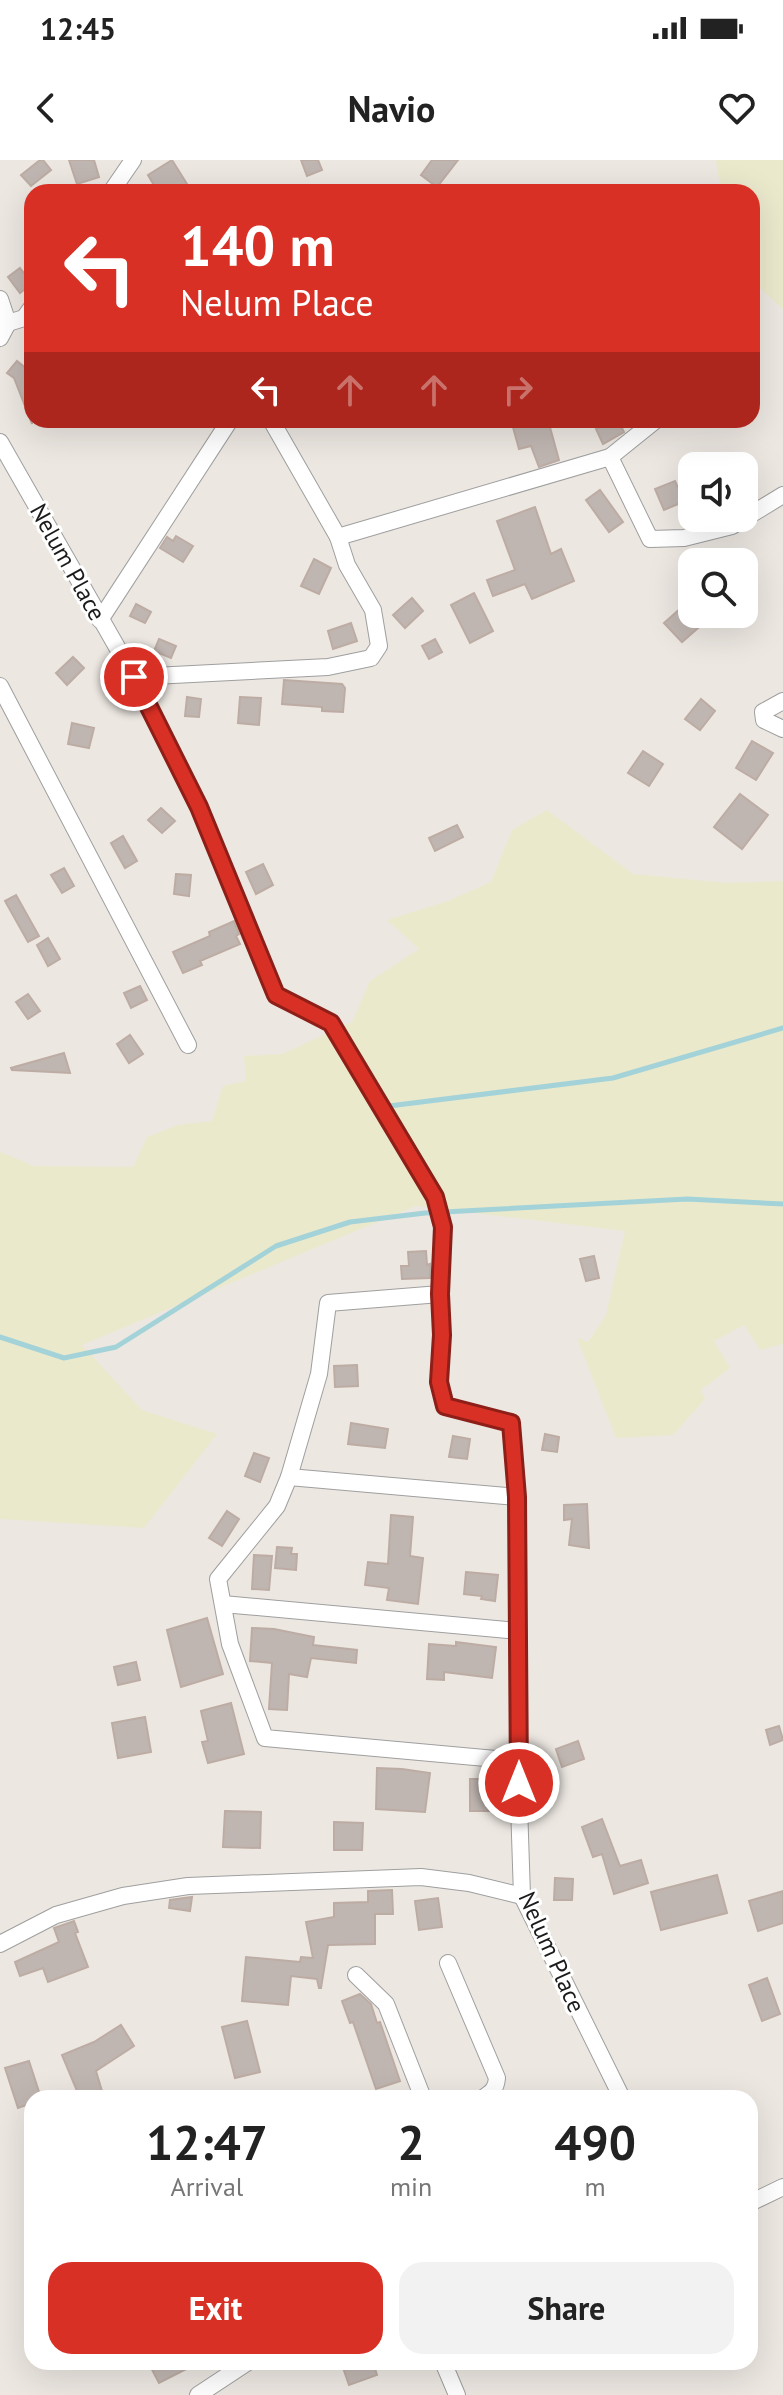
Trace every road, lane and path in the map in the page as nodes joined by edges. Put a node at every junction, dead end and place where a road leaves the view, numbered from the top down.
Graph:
1 (133, 160) edge
2 (116, 184) edge
3 (0, 299) edge
4 (24, 318) edge
5 (4, 331) edge
6 (225, 428) edge
7 (276, 428) edge
8 (646, 428) edge
9 (0, 442) edge
10 (610, 457) junction
11 (783, 495) edge
12 (338, 537) junction
13 (100, 620) junction
14 (134, 677) junction
15 (0, 686) edge
16 (783, 701) edge
17 (783, 729) edge
18 (188, 1045) dead end
19 (440, 1294) junction
20 (289, 1477) junction
21 (517, 1497) junction
22 (223, 1604) junction
23 (518, 1631) junction
24 (519, 1761) junction
25 (522, 1896) junction
26 (0, 1944) edge
27 (448, 1963) dead end
28 (356, 1975) dead end
29 (420, 2090) edge
30 (493, 2090) edge
31 (618, 2090) edge
32 (783, 2187) edge
33 (758, 2199) edge
34 (236, 2370) edge
35 (446, 2370) edge
36 (198, 2395) edge
37 (457, 2395) edge

1 - 2 street
3 - 5 street
4 - 5 street
6 - 13 street
7 - 12 street
8 - 10 street
9 - 13 street, Nelum Place
10 - 11 street
10 - 12 street
12 - 14 street
13 - 14 street, Nelum Place
14 - 19 street, Nelum Place
15 - 18 street
16 - 17 street
19 - 20 street
19 - 21 street, Nelum Place
20 - 21 street
20 - 22 street
21 - 23 street, Nelum Place
22 - 23 street
22 - 24 street
23 - 24 street, Nelum Place
24 - 25 street, Nelum Place
25 - 26 street
25 - 31 street, Nelum Place
27 - 30 street
28 - 29 street
32 - 33 street
34 - 36 street
35 - 37 street

